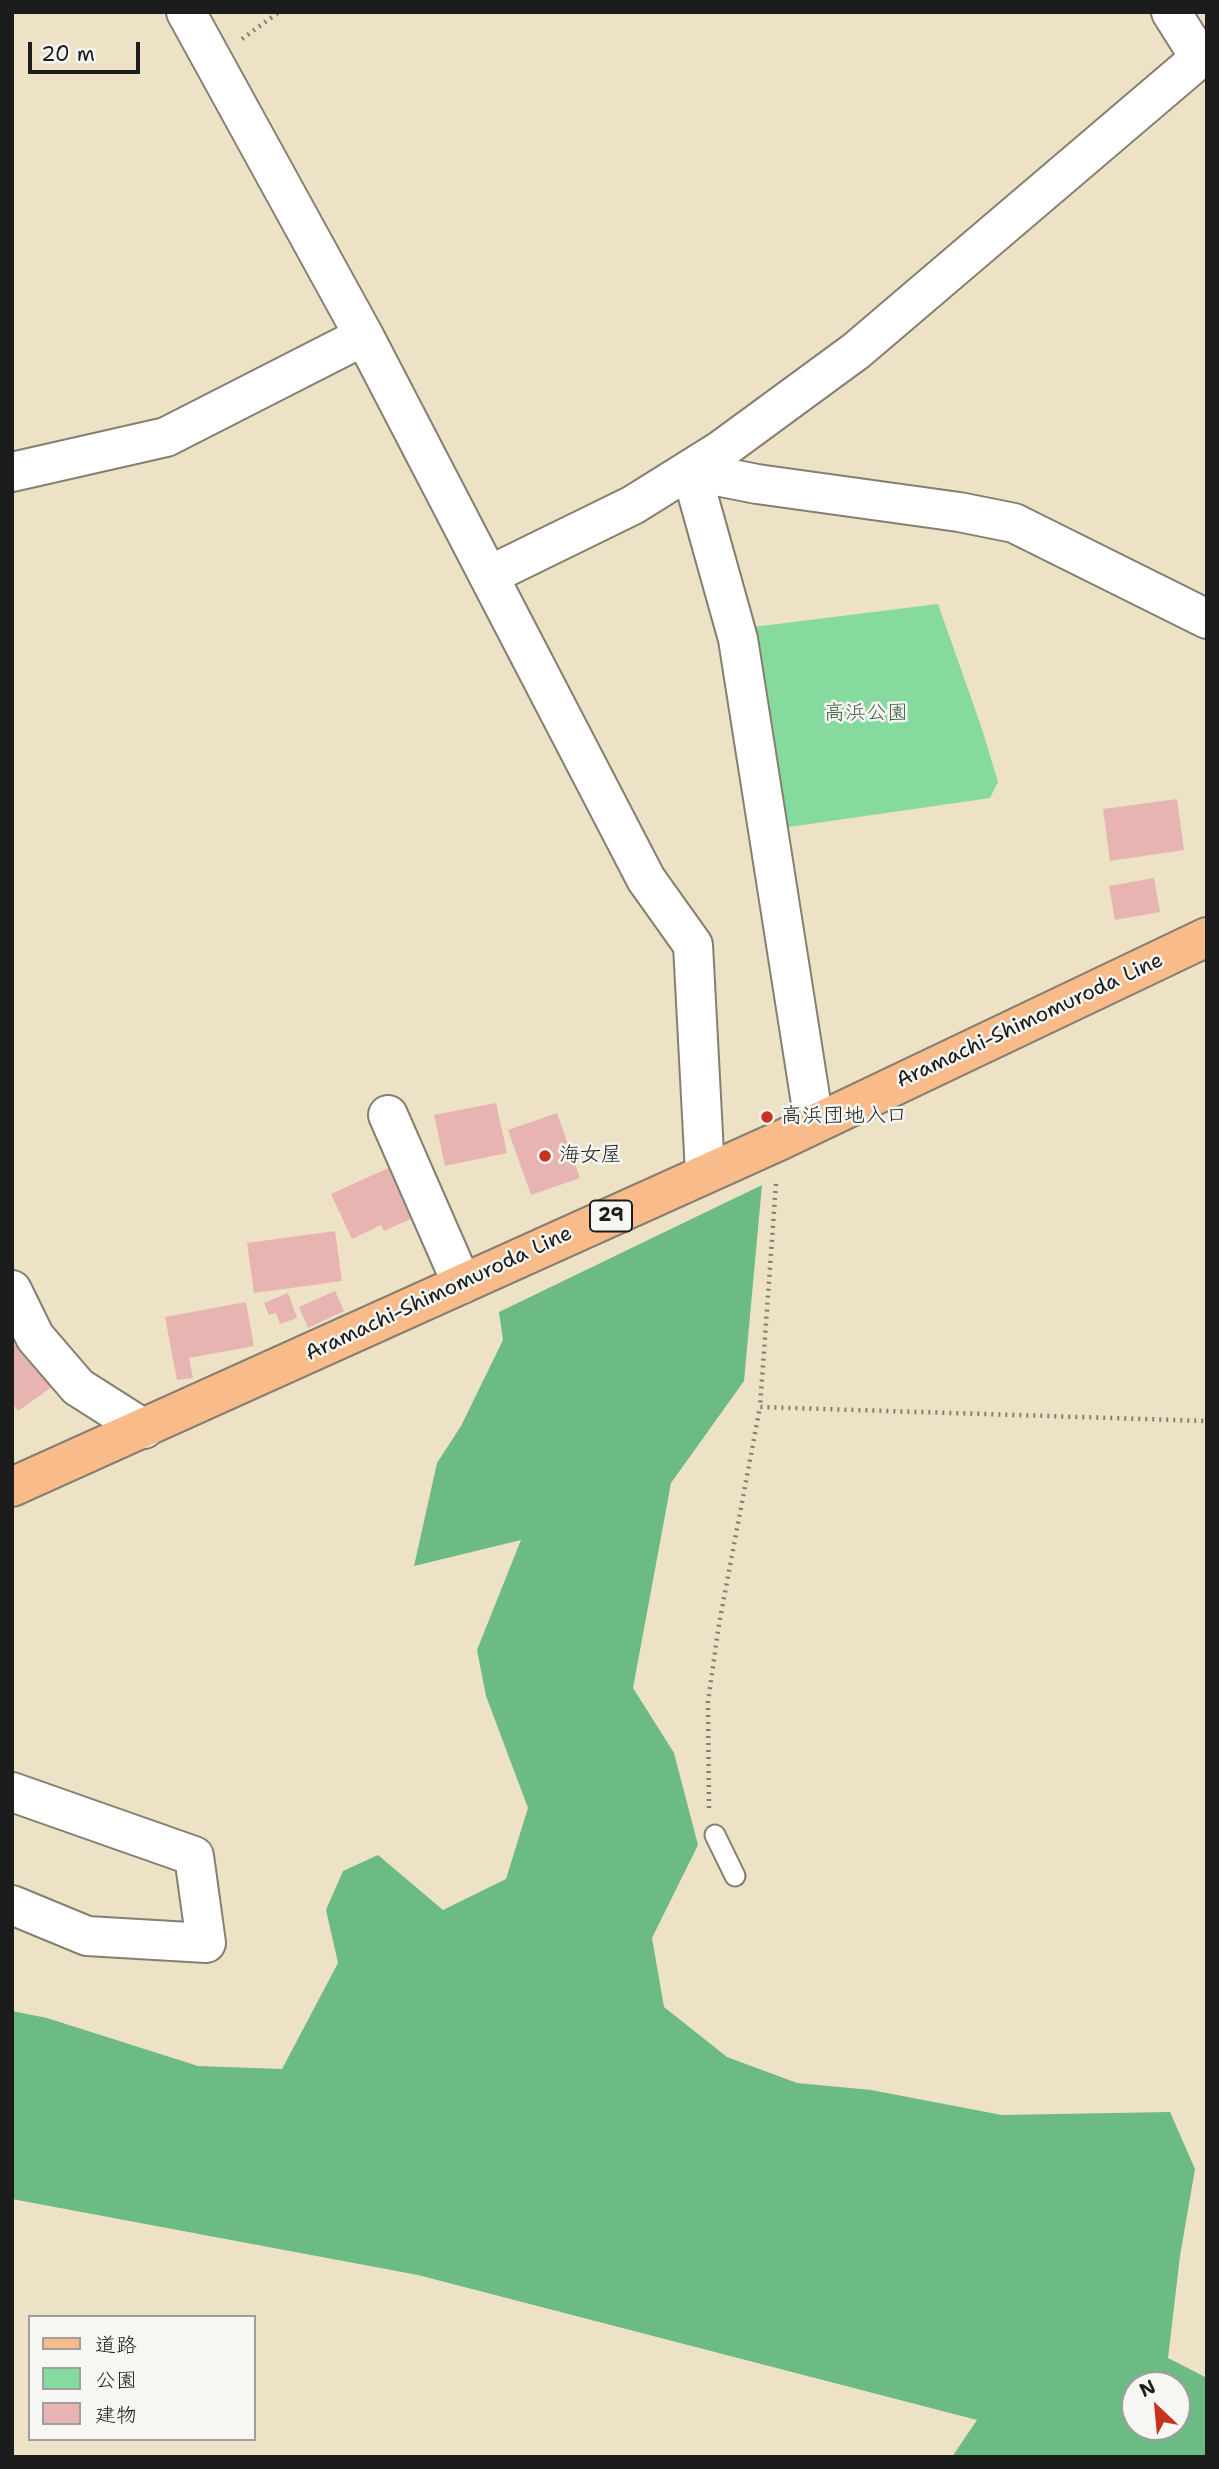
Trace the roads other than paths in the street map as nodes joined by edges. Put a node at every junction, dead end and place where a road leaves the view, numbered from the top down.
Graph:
1 (186, 12) edge
2 (1171, 12) edge
3 (1203, 55) edge
4 (364, 336) junction
5 (691, 471) junction
6 (12, 472) edge
7 (491, 575) junction
8 (1207, 619) edge
9 (1207, 937) edge
10 (388, 1115) dead end
11 (814, 1122) junction
12 (705, 1172) junction
13 (462, 1284) junction
14 (12, 1290) edge
15 (144, 1429) junction
16 (12, 1487) edge
17 (12, 1792) edge
18 (715, 1835) road end
19 (735, 1876) dead end
20 (12, 1905) edge

1 - 4 street
2 - 3 street
3 - 5 street
4 - 6 street
4 - 7 street
5 - 7 street
5 - 8 street
5 - 11 street
7 - 12 street
9 - 11 main road, Aramachi-Shimomuroda Line / 29
10 - 13 street
11 - 12 main road, Aramachi-Shimomuroda Line / 29
12 - 13 main road, Aramachi-Shimomuroda Line / 29
13 - 15 main road, Aramachi-Shimomuroda Line / 29
14 - 15 street
15 - 16 main road, Aramachi-Shimomuroda Line / 29
17 - 20 street
18 - 19 lane

